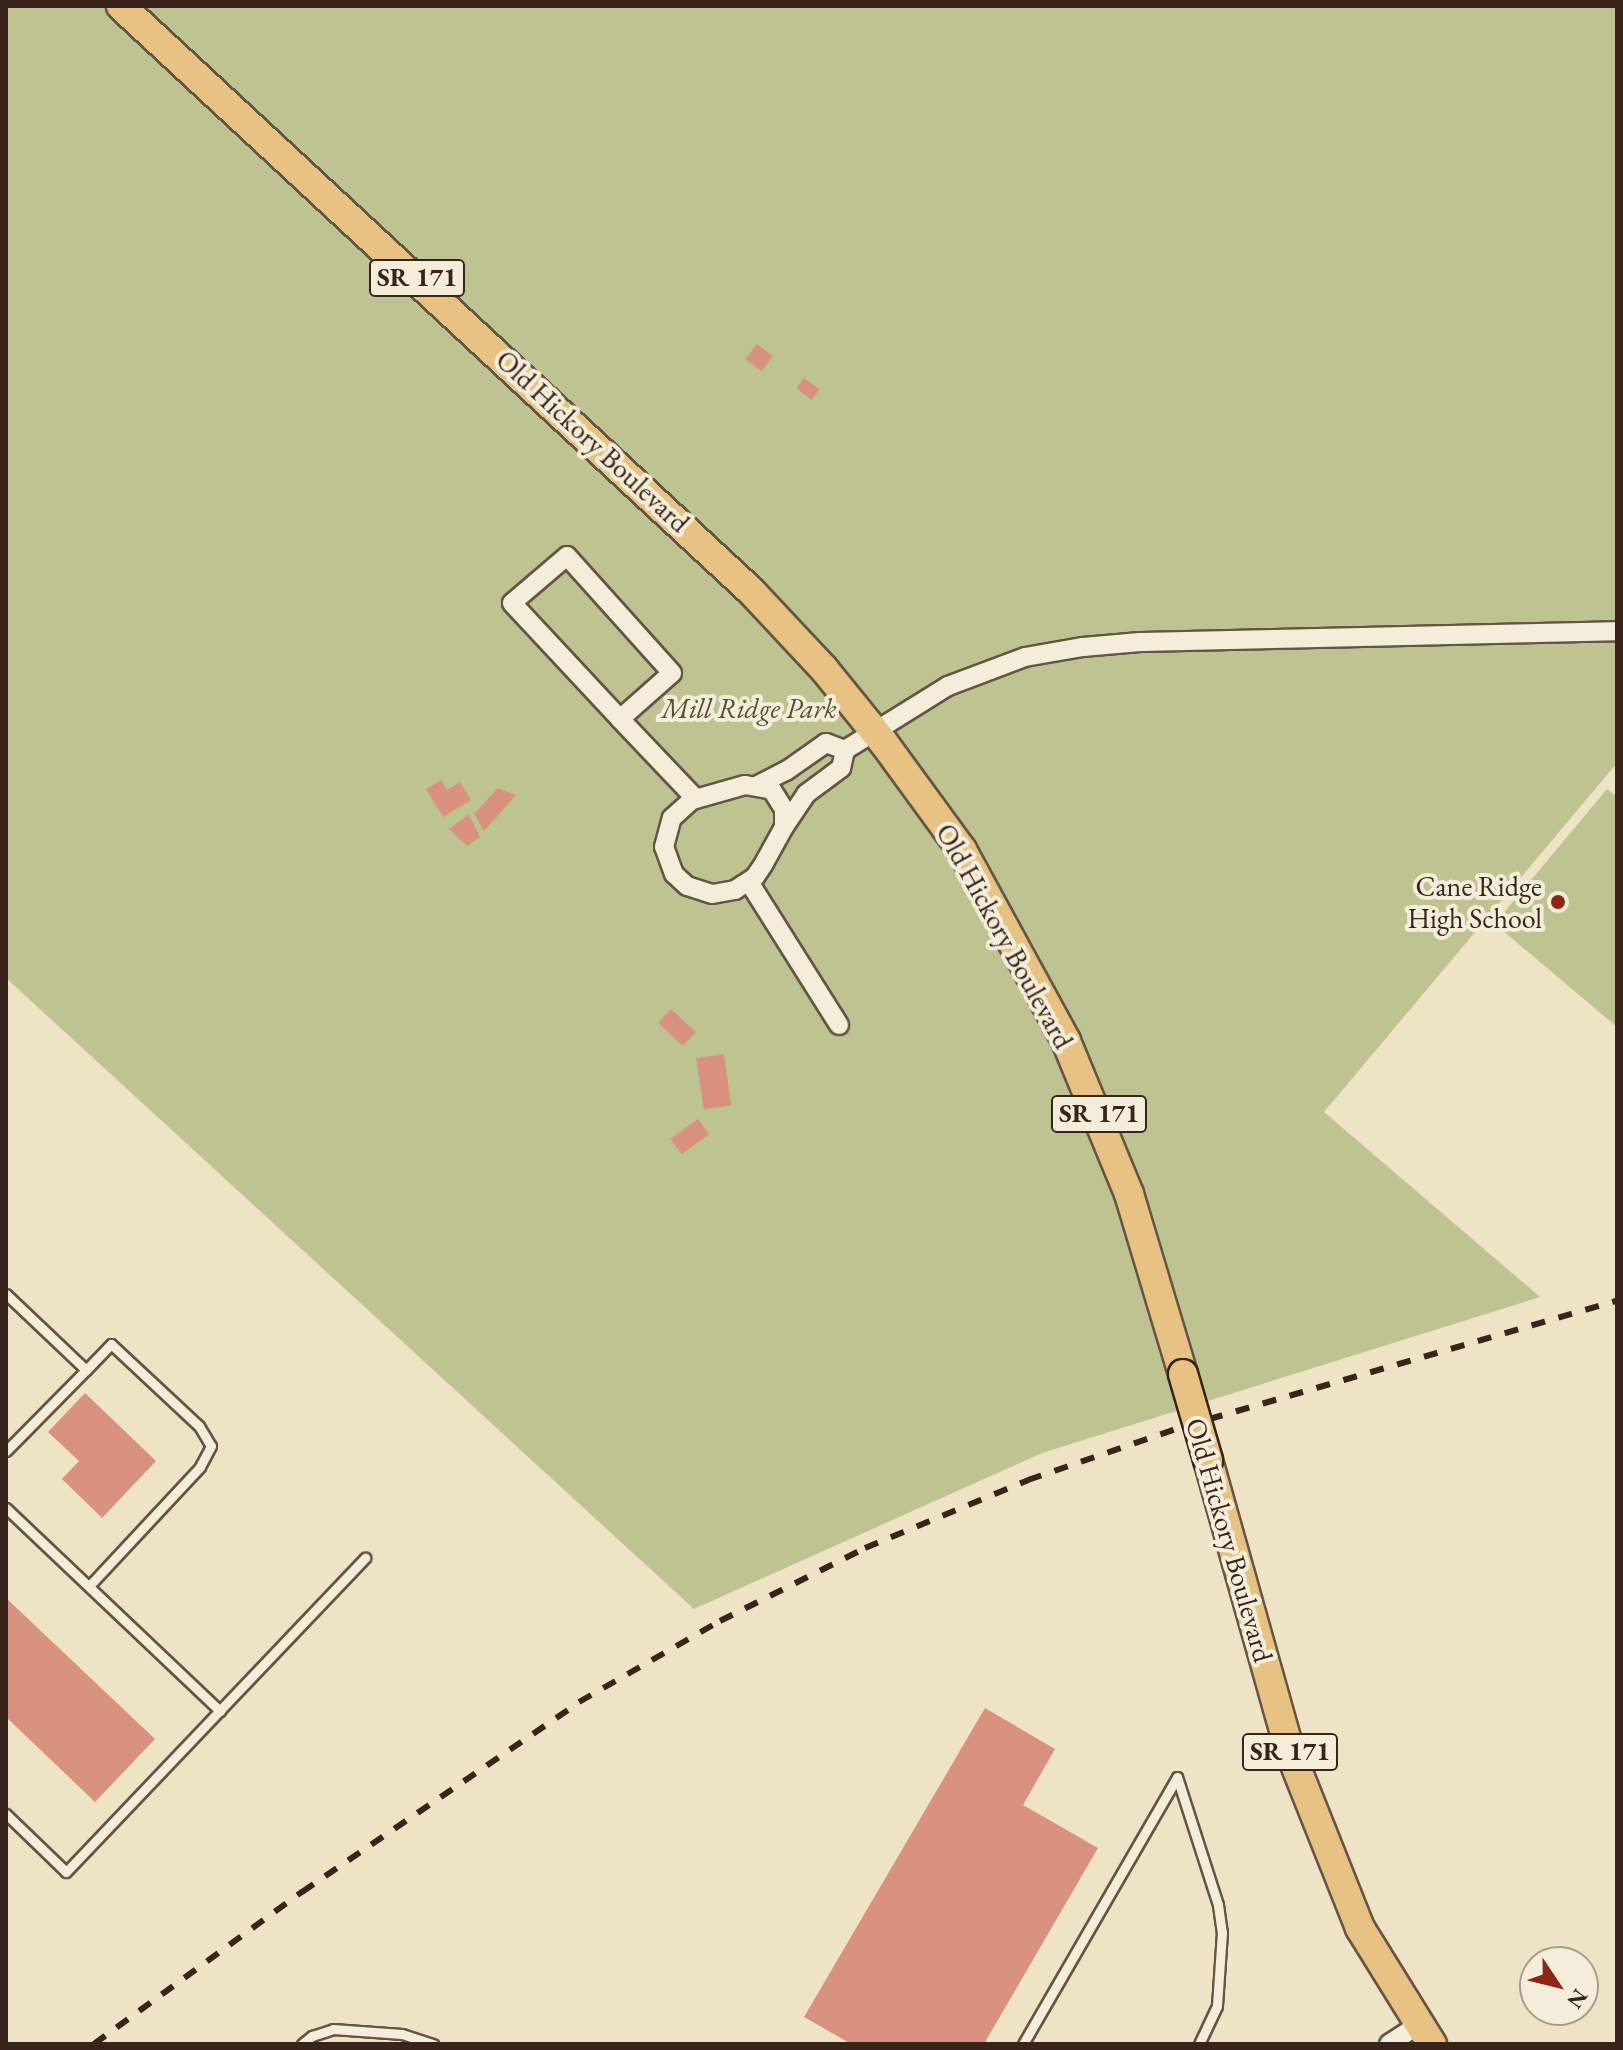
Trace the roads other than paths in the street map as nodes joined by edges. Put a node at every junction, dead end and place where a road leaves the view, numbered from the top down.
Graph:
1 (121, 6) edge
2 (1617, 631) edge
3 (620, 719) junction
4 (874, 730) junction
5 (845, 750) junction
6 (756, 786) junction
7 (695, 798) junction
8 (784, 827) junction
9 (749, 882) junction
10 (839, 1025) dead end
11 (6, 1294) edge
12 (86, 1370) junction
13 (6, 1451) edge
14 (6, 1508) edge
15 (365, 1558) dead end
16 (89, 1586) junction
17 (220, 1711) junction
18 (6, 1814) edge
19 (1425, 2035) edge
20 (302, 2044) edge
21 (433, 2044) edge
22 (1023, 2044) edge
23 (1199, 2044) edge
24 (1389, 2044) edge

1 - 4 main road, Old Hickory Boulevard / SR 171
2 - 4 street
3 - 3 street
3 - 7 street
4 - 5 street
4 - 19 main road, Old Hickory Boulevard / SR 171, bridge
5 - 6 street
5 - 8 street
6 - 7 street
6 - 8 street
7 - 9 street
8 - 9 street
9 - 10 street
11 - 12 lane
12 - 13 lane
12 - 16 lane
14 - 16 lane
15 - 17 lane
16 - 17 lane
17 - 18 lane
19 - 24 street
20 - 21 lane
22 - 23 lane

